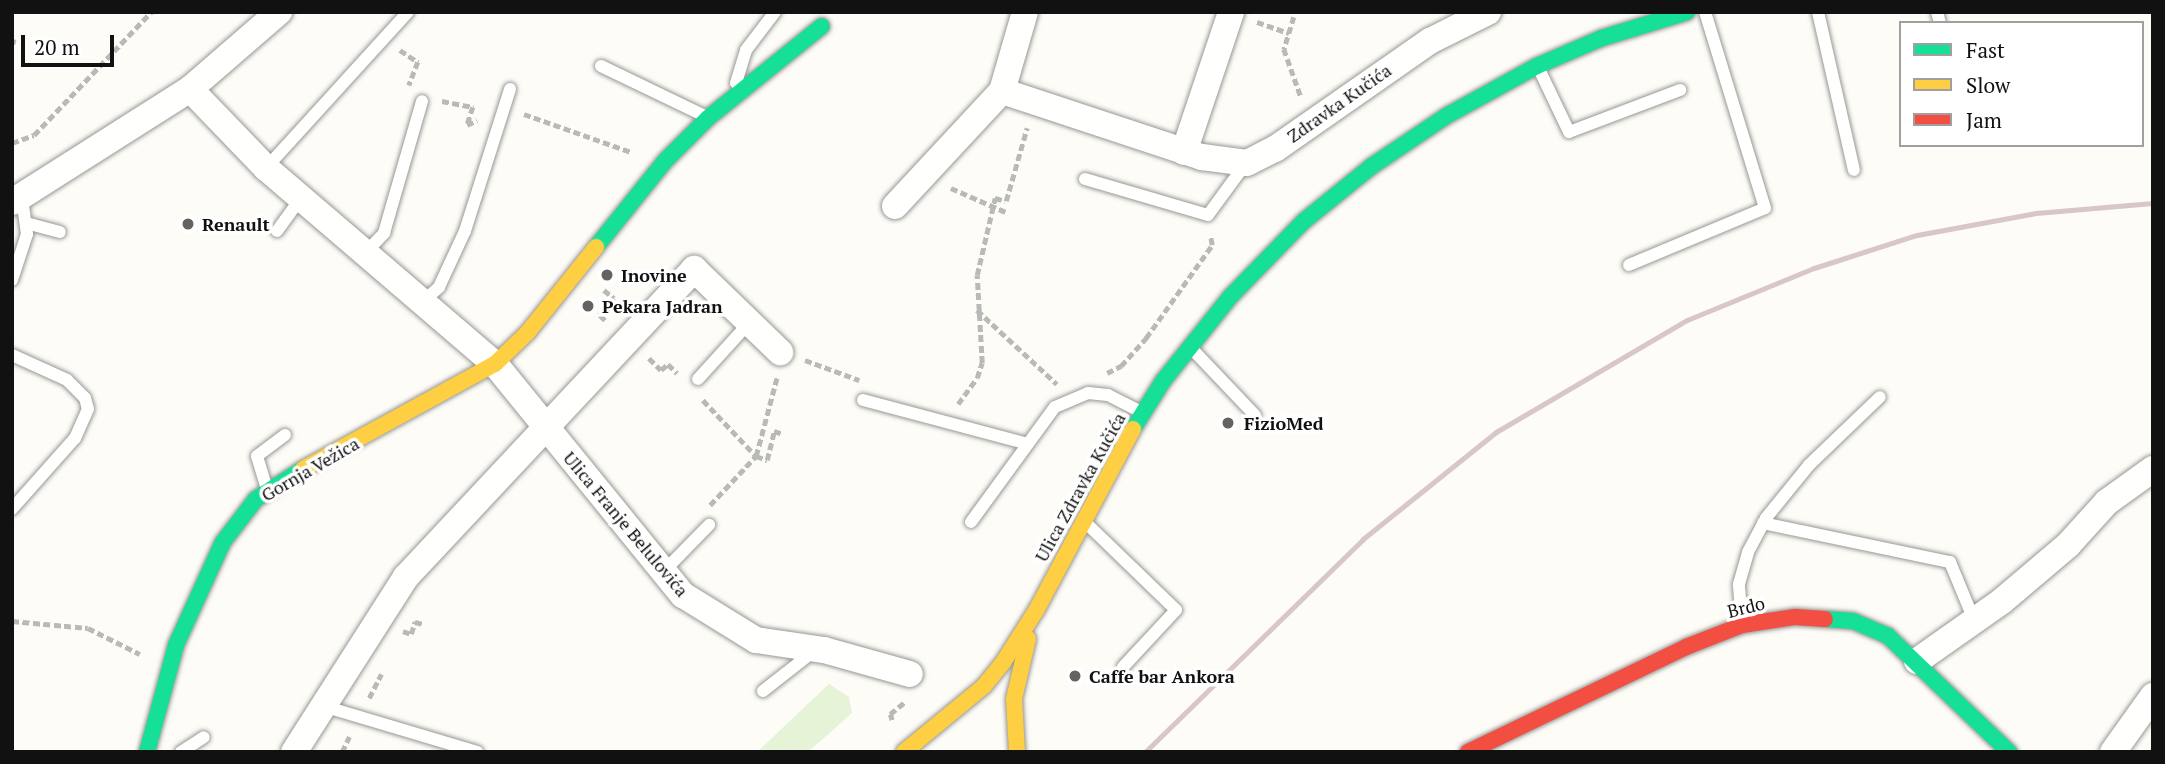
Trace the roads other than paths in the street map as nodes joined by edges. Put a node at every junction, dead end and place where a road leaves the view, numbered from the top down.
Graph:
1 (279, 12) edge
2 (408, 12) edge
3 (775, 12) edge
4 (1025, 12) edge
5 (1488, 12) edge
6 (1686, 12) edge
7 (1705, 12) edge
8 (1818, 12) edge
9 (1237, 15) edge
10 (822, 26) dead end
11 (601, 66) dead end
12 (1537, 66) junction
13 (190, 89) junction
14 (510, 89) dead end
15 (1680, 89) dead end
16 (1002, 91) junction
17 (422, 101) dead end
18 (733, 101) junction
19 (708, 118) junction
20 (1184, 152) junction
21 (1247, 163) junction
22 (266, 168) junction
23 (1854, 170) dead end
24 (1085, 179) dead end
25 (301, 198) junction
26 (895, 206) dead end
27 (20, 208) edge
28 (277, 231) dead end
29 (60, 232) dead end
30 (365, 253) junction
31 (1629, 265) dead end
32 (12, 280) edge
33 (422, 303) junction
34 (748, 324) junction
35 (1190, 348) junction
36 (783, 353) road end
37 (12, 355) edge
38 (495, 364) junction
39 (698, 379) dead end
40 (1880, 397) dead end
41 (863, 400) dead end
42 (1143, 414) junction
43 (1255, 415) dead end
44 (546, 429) junction
45 (285, 435) dead end
46 (1025, 443) junction
47 (2153, 469) edge
48 (267, 490) junction
49 (12, 509) edge
50 (1082, 520) junction
51 (971, 522) dead end
52 (1763, 523) junction
53 (709, 525) road end
54 (662, 573) junction
55 (1037, 609) junction
56 (1974, 620) junction
57 (1742, 625) junction
58 (817, 649) junction
59 (1917, 661) junction
60 (1123, 667) dead end
61 (910, 674) dead end
62 (763, 691) dead end
63 (2153, 696) edge
64 (323, 705) junction
65 (2126, 729) junction
66 (204, 737) dead end
67 (920, 740) junction
68 (147, 752) edge
69 (181, 752) edge
70 (294, 752) edge
71 (477, 752) edge
72 (904, 752) edge
73 (934, 752) edge
74 (1017, 752) edge
75 (1468, 752) edge
76 (2009, 752) edge
77 (2099, 752) edge
78 (2113, 752) edge

1 - 13 street
2 - 22 lane
3 - 18 lane
4 - 16 street
5 - 21 street, Zdravka Kučića
6 - 12 main road, Ulica Zdravka Kučića
7 - 31 lane
8 - 23 lane
9 - 20 street
10 - 18 main road
11 - 19 lane
12 - 15 lane
12 - 35 main road, Ulica Zdravka Kučića
13 - 22 street, Ulica Franje Belulovića
13 - 27 street
14 - 33 lane
16 - 20 street
16 - 26 street
17 - 30 lane
18 - 19 main road
19 - 38 main road
20 - 21 street
21 - 24 lane
22 - 25 street, Ulica Franje Belulovića
25 - 28 lane
25 - 30 street, Ulica Franje Belulovića
27 - 29 lane
27 - 32 lane
30 - 33 street, Ulica Franje Belulovića
33 - 38 street, Ulica Franje Belulovića
34 - 36 street
34 - 39 lane
34 - 44 street
35 - 42 main road, Ulica Zdravka Kučića
35 - 43 lane
37 - 49 lane
38 - 44 street, Ulica Franje Belulovića
38 - 48 main road, Gornja Vežica
40 - 52 lane
41 - 46 lane
42 - 46 lane
42 - 50 main road, Ulica Zdravka Kučića
44 - 54 street, Ulica Franje Belulovića
44 - 64 street
45 - 48 lane
46 - 51 lane
47 - 56 street
48 - 68 main road, Gornja Vežica
50 - 55 main road, Ulica Zdravka Kučića
50 - 60 lane
52 - 56 lane
52 - 57 lane
53 - 54 lane
54 - 58 street, Ulica Franje Belulovića
55 - 67 main road, Ulica Zdravka Kučića
55 - 74 main road
56 - 59 street
57 - 59 main road, Brdo
57 - 75 main road, Brdo
58 - 61 street, Ulica Franje Belulovića
58 - 62 lane
59 - 76 main road, Brdo
63 - 65 street
64 - 70 street
64 - 71 lane
65 - 77 street
65 - 78 street
66 - 69 lane
67 - 72 main road, Ulica Zdravka Kučića
67 - 73 main road

